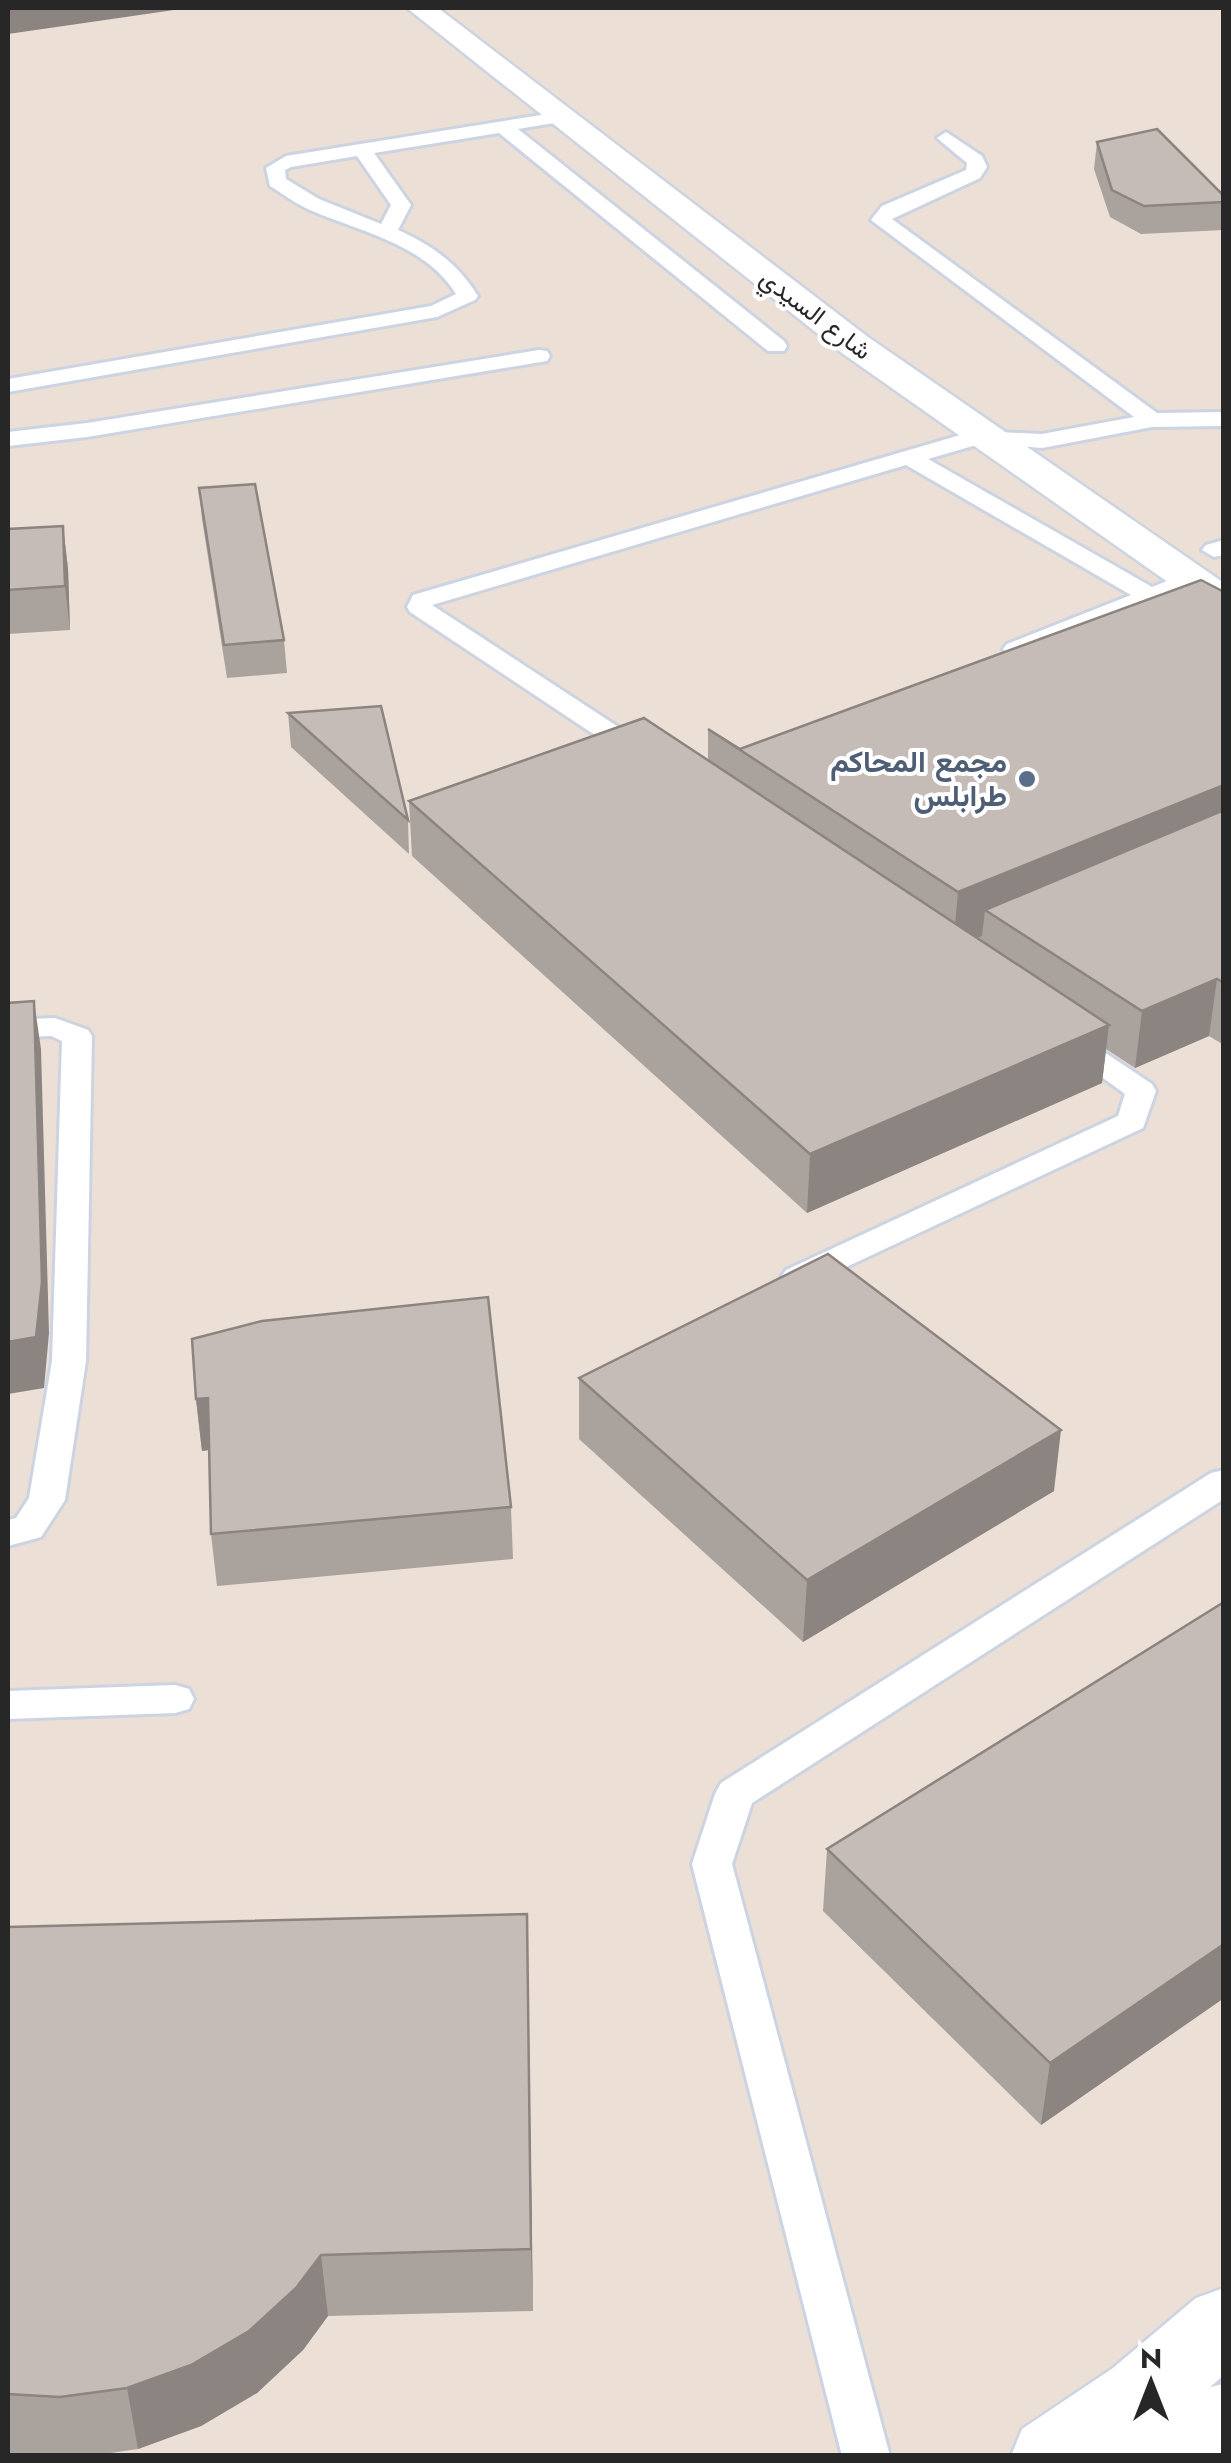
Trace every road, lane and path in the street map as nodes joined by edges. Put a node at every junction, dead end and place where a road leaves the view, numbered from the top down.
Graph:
1 (421, 8) edge
2 (459, 8) edge
3 (560, 118) junction
4 (502, 127) junction
5 (946, 138) dead end
6 (362, 150) junction
7 (388, 230) junction
8 (776, 346) dead end
9 (540, 356) dead end
10 (8, 386) edge
11 (1224, 419) edge
12 (1152, 420) junction
13 (982, 436) junction
14 (8, 439) edge
15 (1042, 442) junction
16 (908, 457) junction
17 (1152, 510) dead end
18 (1182, 530) dead end
19 (1220, 551) edge
20 (1191, 580) junction
21 (1151, 596) junction
22 (1224, 602) edge
23 (988, 660) edge
24 (664, 769) edge
25 (1046, 1027) edge
26 (8, 1030) edge
27 (776, 1288) edge
28 (1224, 1482) edge
29 (8, 1533) edge
30 (175, 1699) dead end
31 (8, 1705) edge
32 (1224, 2324) edge
33 (1224, 2421) edge
34 (866, 2456) edge
35 (1050, 2456) edge
36 (1070, 2456) edge

1 - 3 main road, شارع السيدي
2 - 15 main road, شارع السيدي
3 - 4 lane
3 - 13 main road, شارع السيدي
4 - 6 lane
4 - 8 lane
5 - 12 lane
6 - 7 lane
6 - 7 lane
7 - 10 lane
9 - 14 lane
11 - 12 lane
12 - 15 lane
13 - 15 lane
13 - 16 lane
13 - 20 main road, شارع السيدي
15 - 17 main road, شارع السيدي
16 - 21 lane
16 - 24 lane
18 - 19 main road
20 - 21 lane
20 - 22 main road, شارع السيدي
21 - 23 lane
25 - 27 lane
26 - 29 lane
28 - 34 lane
30 - 31 lane
32 - 35 main road
33 - 36 main road

